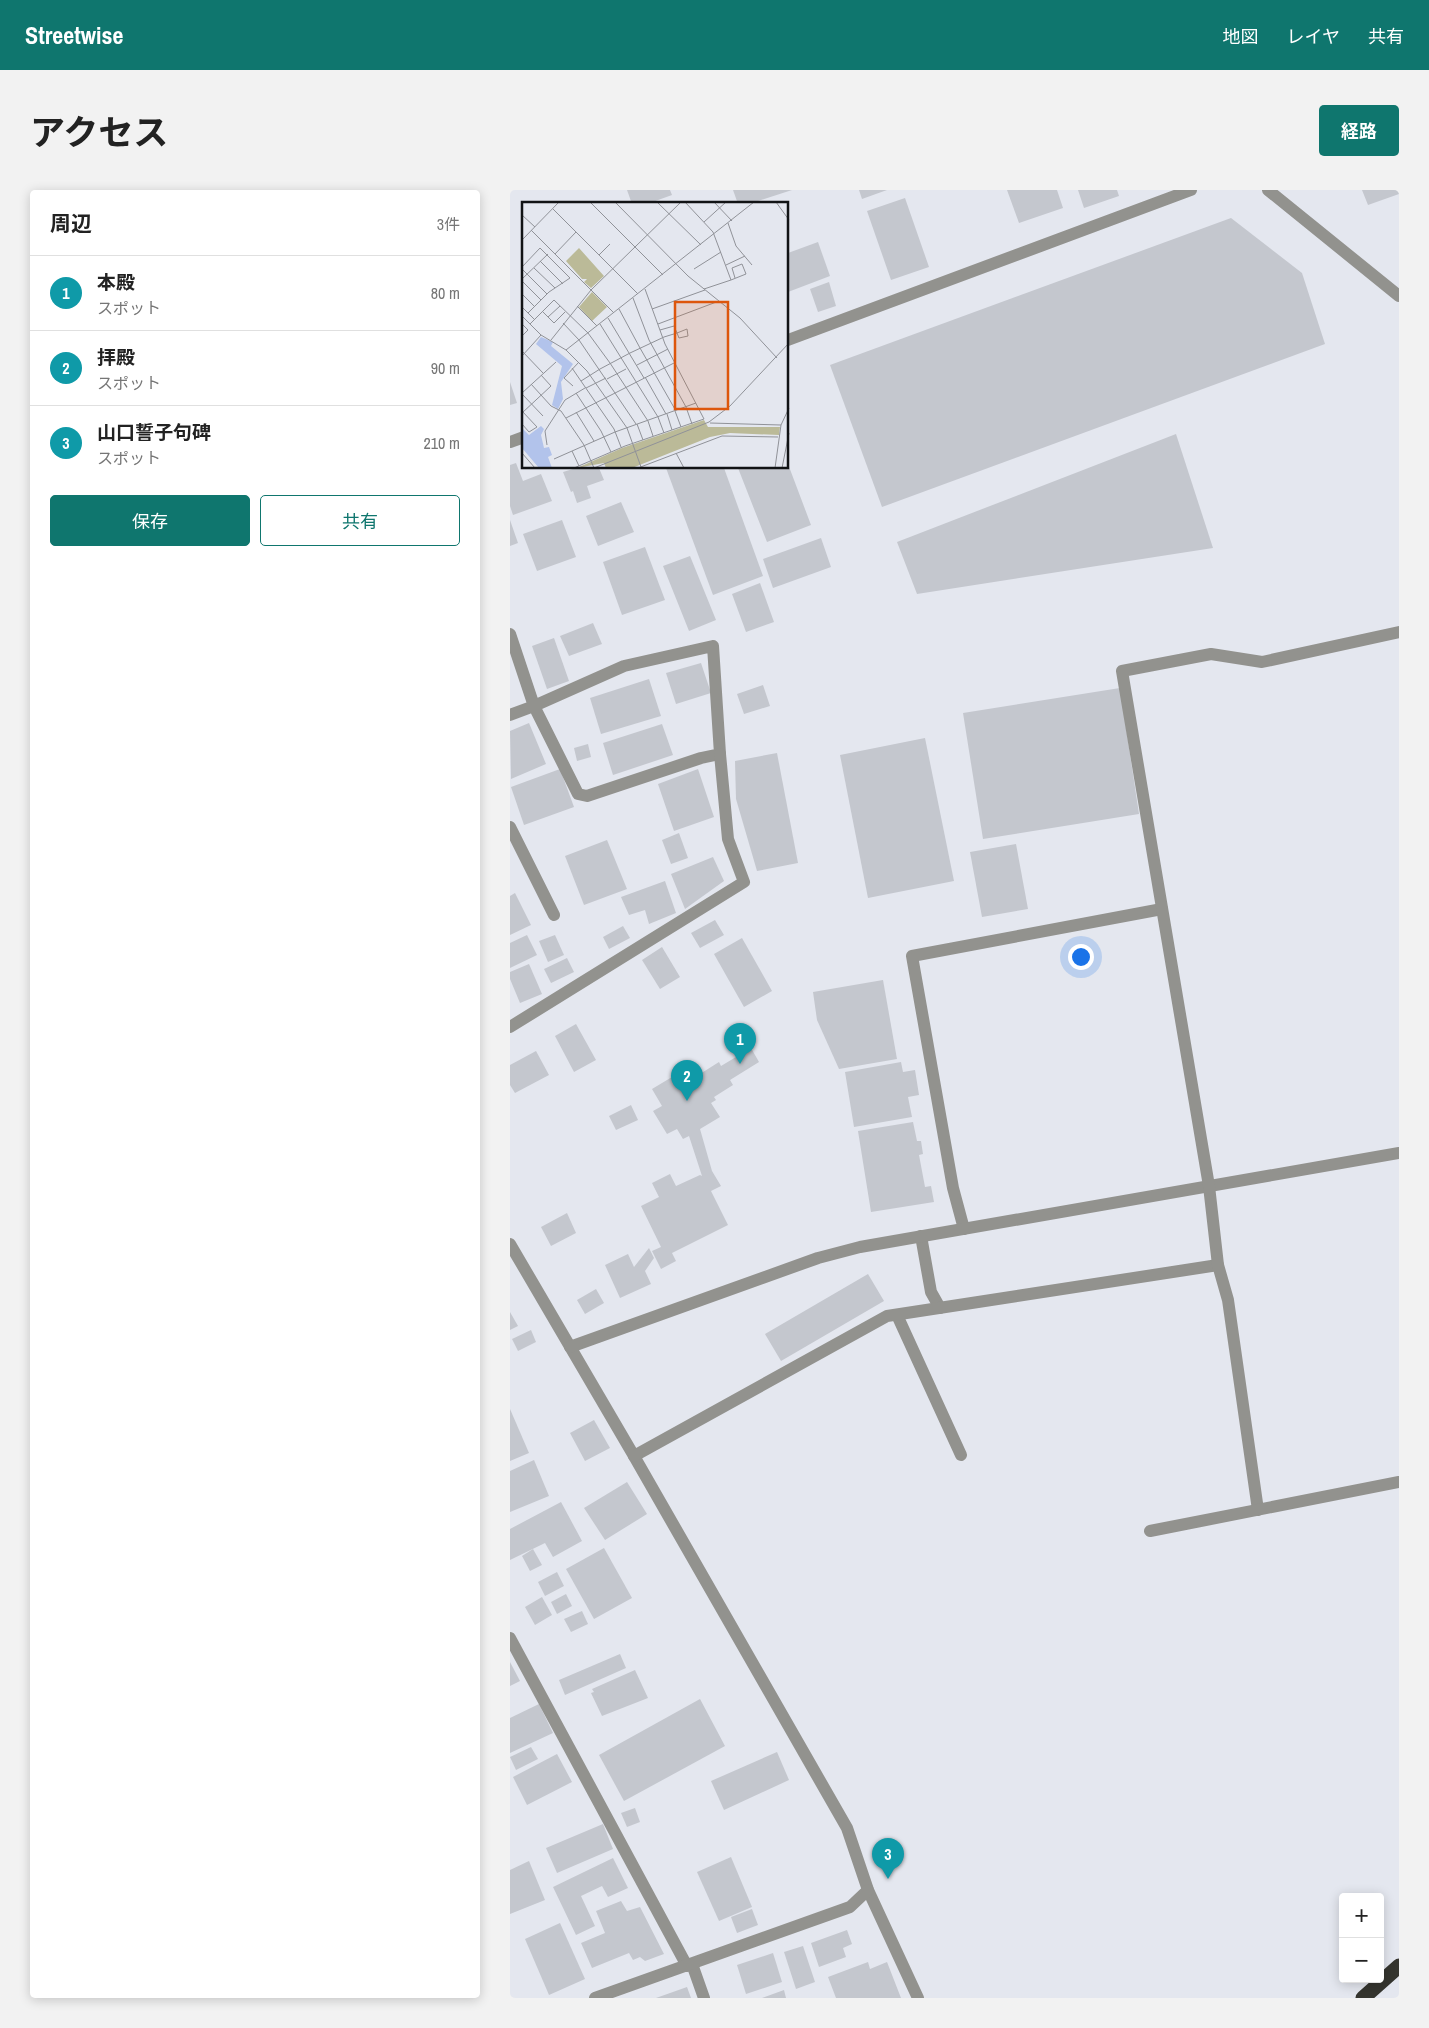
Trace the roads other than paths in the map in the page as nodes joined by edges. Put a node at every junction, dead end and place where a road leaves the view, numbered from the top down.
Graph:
1 (1191, 190) edge
2 (1268, 190) edge
3 (1399, 296) edge
4 (789, 340) edge
5 (522, 438) edge
6 (510, 442) edge
7 (1399, 632) edge
8 (510, 634) edge
9 (534, 706) junction
10 (510, 715) edge
11 (720, 754) junction
12 (510, 827) edge
13 (1162, 909) junction
14 (554, 915) dead end
15 (510, 1027) edge
16 (1399, 1153) edge
17 (1209, 1186) junction
18 (964, 1229) junction
19 (921, 1236) junction
20 (510, 1244) edge
21 (1218, 1265) junction
22 (940, 1308) junction
23 (897, 1315) junction
24 (570, 1347) junction
25 (961, 1455) dead end
26 (634, 1456) junction
27 (1399, 1482) edge
28 (1258, 1510) junction
29 (1150, 1531) dead end
30 (510, 1638) edge
31 (868, 1890) junction
32 (690, 1965) junction
33 (1399, 1966) edge
34 (595, 1998) edge
35 (704, 1998) edge
36 (918, 1998) edge
37 (1362, 1998) edge

1 - 4 street
2 - 3 street
5 - 6 street
7 - 13 street
8 - 9 street
9 - 10 street
9 - 11 street
9 - 11 street
11 - 15 street
12 - 14 street
13 - 17 street
13 - 18 street
16 - 17 street
17 - 18 street
17 - 21 street
18 - 19 street
19 - 22 street
19 - 24 street
20 - 24 street
21 - 22 street
21 - 28 street
22 - 23 street
23 - 25 street
23 - 26 street
24 - 26 street
26 - 31 street
27 - 28 street
28 - 29 street
30 - 32 street
31 - 32 street
31 - 36 street
32 - 34 street
32 - 35 street
33 - 37 highway

